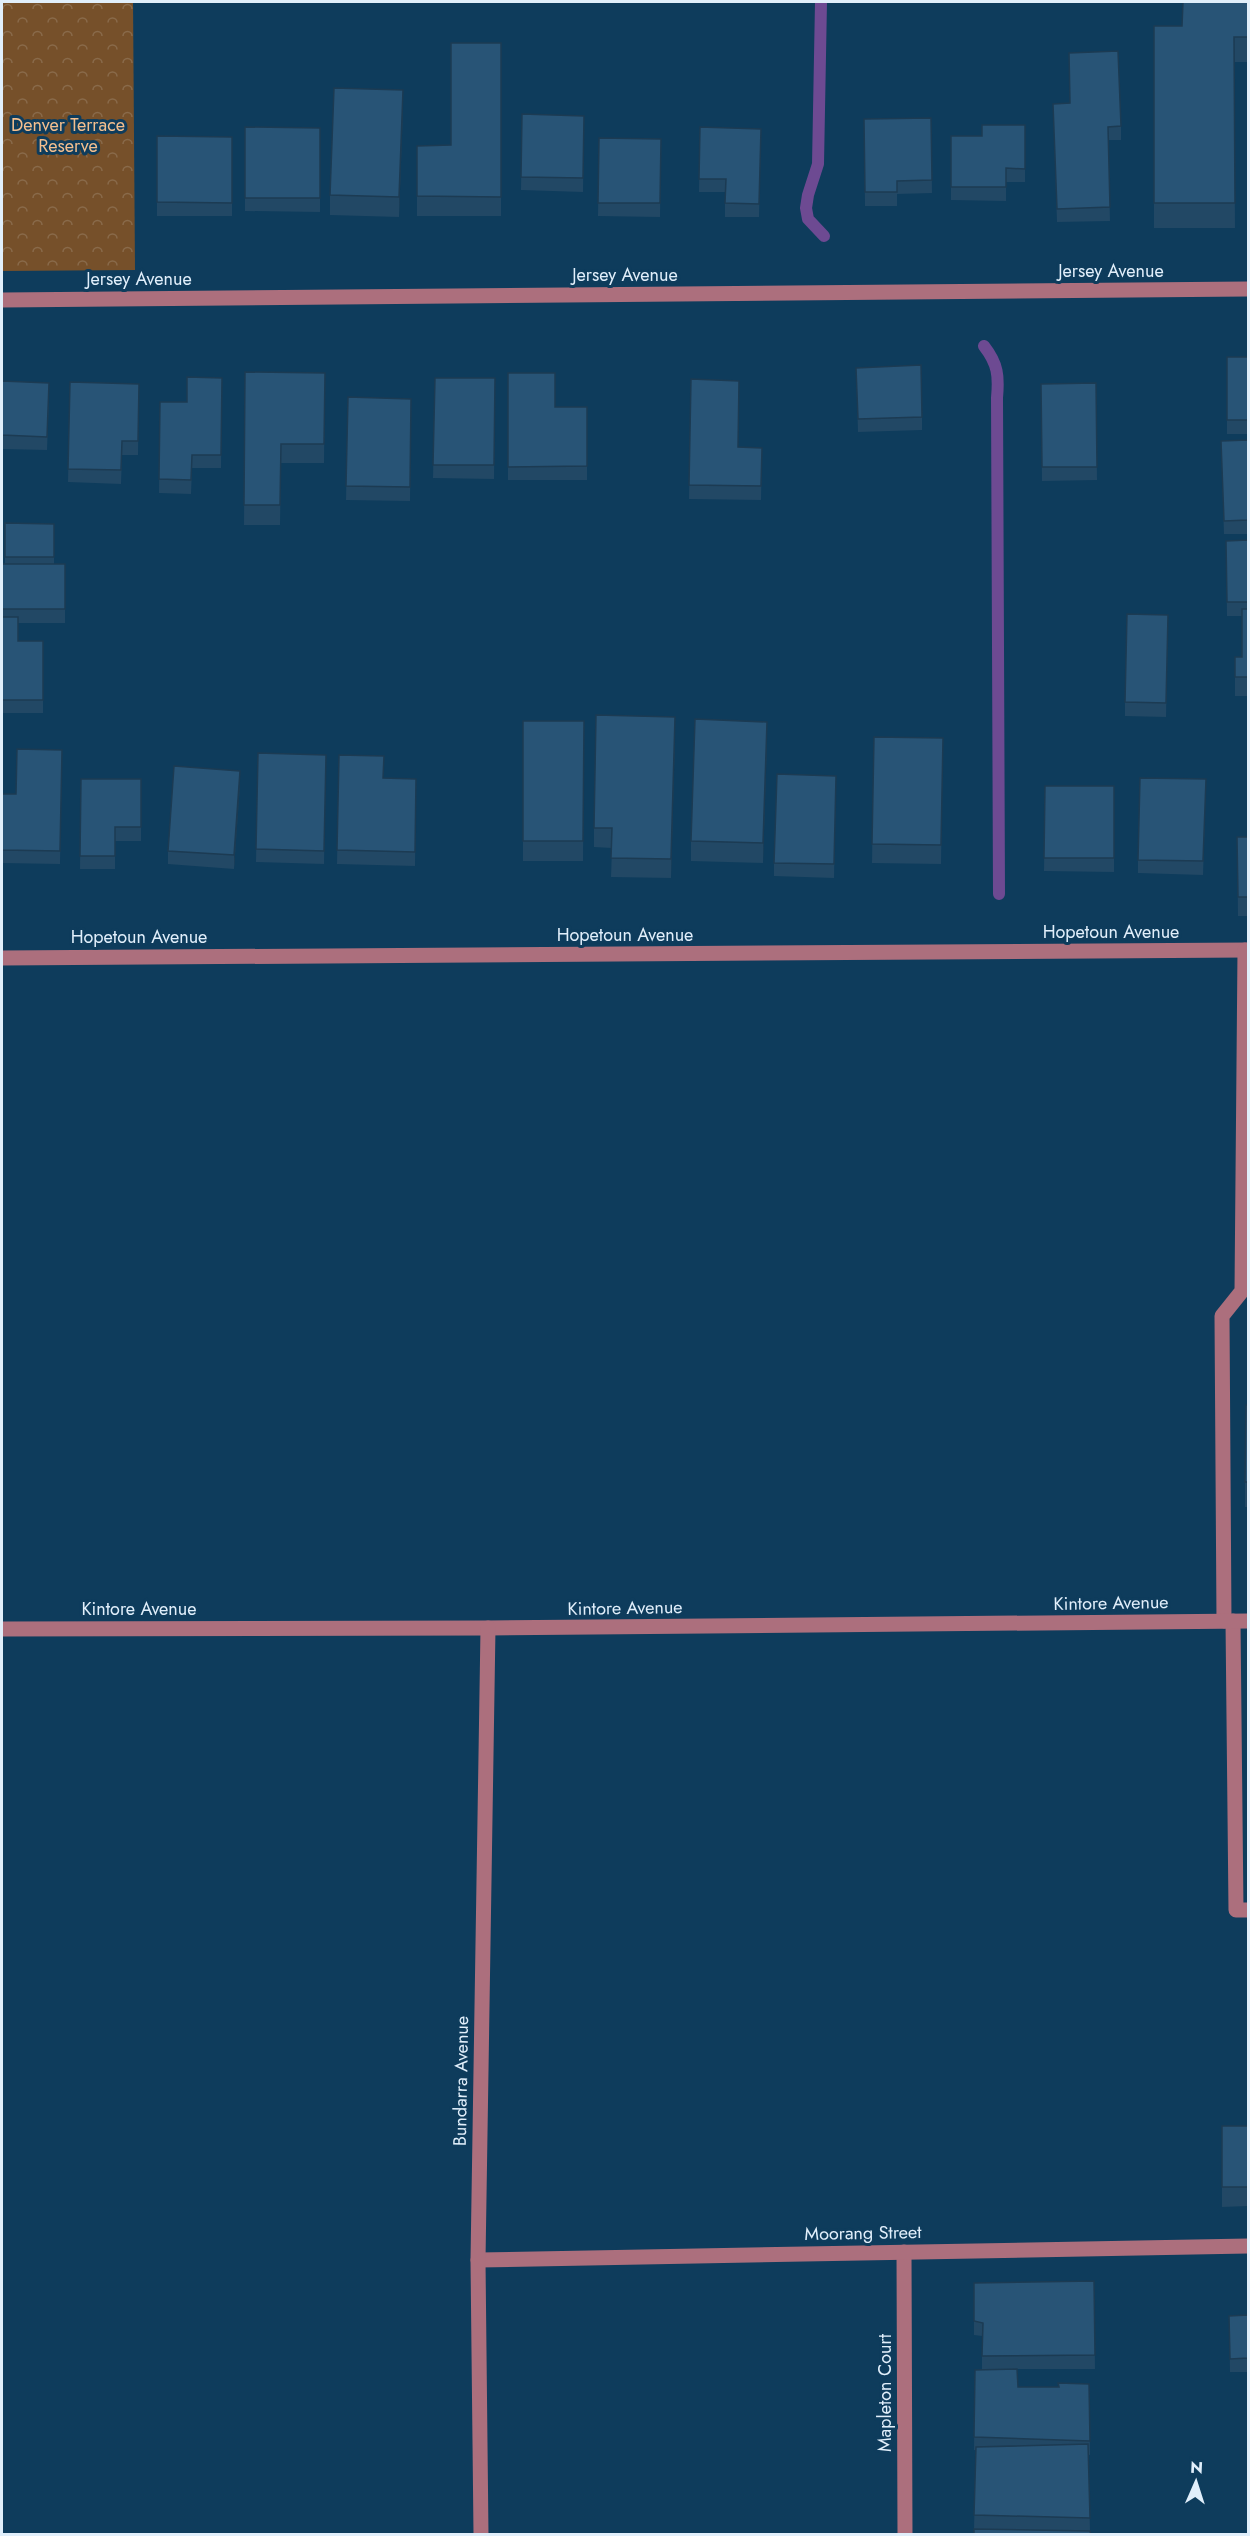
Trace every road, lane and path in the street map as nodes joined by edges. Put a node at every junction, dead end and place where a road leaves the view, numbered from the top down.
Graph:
1 (1248, 289) edge
2 (2, 300) edge
3 (1247, 950) edge
4 (2, 958) edge
5 (1235, 1621) edge
6 (488, 1628) junction
7 (2, 1629) edge
8 (1248, 1910) edge
9 (1248, 2246) edge
10 (904, 2252) junction
11 (478, 2260) junction
12 (482, 2535) edge
13 (905, 2535) edge

1 - 2 street, Jersey Avenue
3 - 4 street, Hopetoun Avenue
3 - 5 street
5 - 6 street, Kintore Avenue
5 - 8 street
6 - 7 street, Kintore Avenue
6 - 11 street, Bundarra Avenue
9 - 10 street, Moorang Street
10 - 11 street, Moorang Street
10 - 13 street, Mapleton Court
11 - 12 street, Bundarra Avenue

